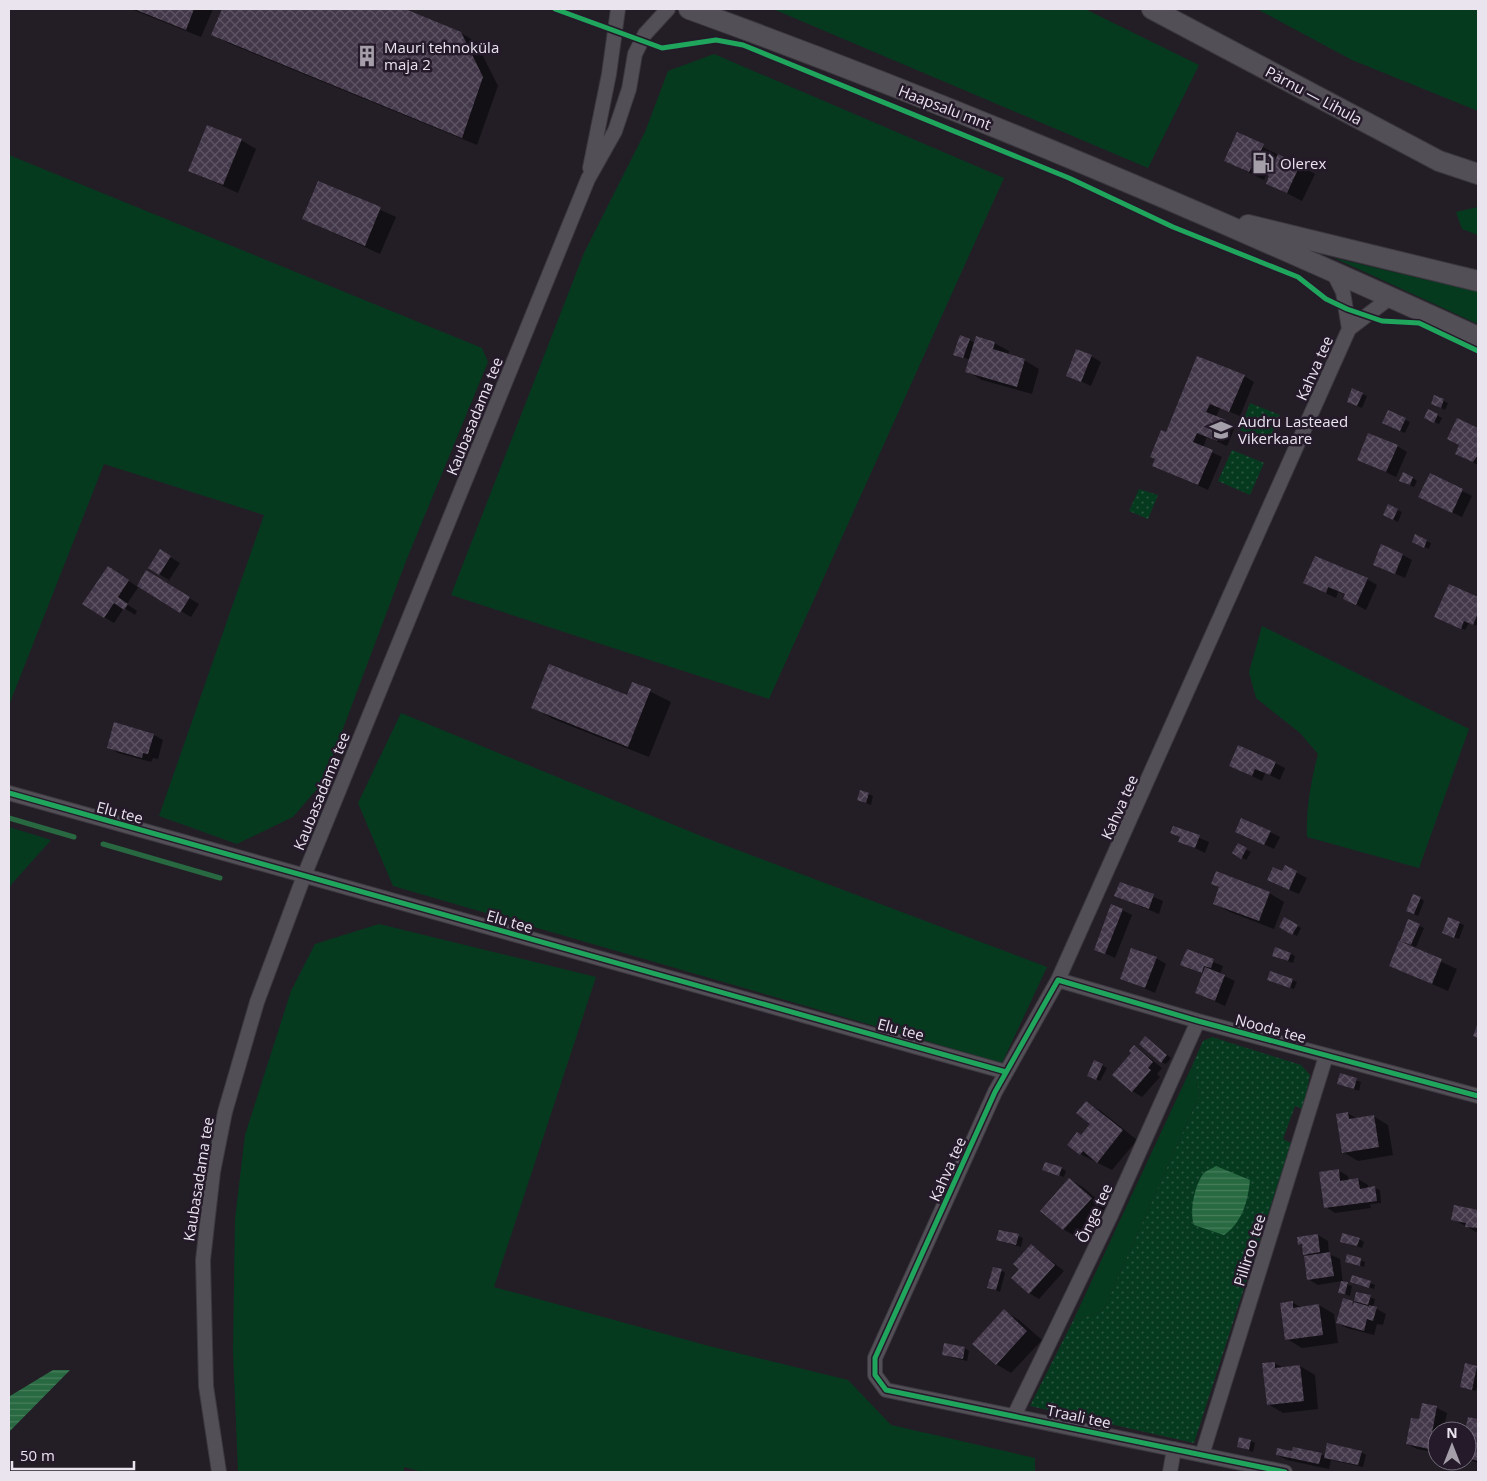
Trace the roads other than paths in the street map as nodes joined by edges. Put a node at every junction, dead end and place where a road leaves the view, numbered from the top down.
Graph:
1 (618, 9) edge
2 (668, 9) edge
3 (689, 9) edge
4 (1152, 9) edge
5 (1478, 174) edge
6 (588, 179) junction
7 (1198, 213) junction
8 (1334, 272) junction
9 (1478, 281) edge
10 (1391, 297) junction
11 (1349, 329) junction
12 (1478, 337) edge
13 (9, 793) edge
14 (304, 876) junction
15 (1058, 980) junction
16 (1198, 1021) junction
17 (1326, 1056) junction
18 (1006, 1072) junction
19 (1478, 1096) edge
20 (875, 1375) joint
21 (1014, 1416) junction
22 (1174, 1448) junction
23 (1202, 1454) junction
24 (219, 1472) edge
25 (1170, 1472) edge
26 (1285, 1472) edge

1 - 6 street, Kaubasadama tee
2 - 6 street, Kaubasadama tee
3 - 7 main road, Haapsalu mnt
4 - 5 main road, Pärnu — Lihula
6 - 14 street, Kaubasadama tee
7 - 8 main road
7 - 9 main road
8 - 10 main road
8 - 11 street, Kahva tee
10 - 11 street, Kahva tee
10 - 12 main road
11 - 15 street, Kahva tee
13 - 14 street, Elu tee
14 - 18 street, Elu tee
14 - 24 street, Kaubasadama tee
15 - 16 street, Nooda tee
15 - 18 street, Kahva tee
16 - 17 street, Nooda tee
16 - 21 street, Õnge tee
17 - 19 street, Nooda tee
17 - 23 street, Pilliroo tee
18 - 20 street, Kahva tee
20 - 21 street, Traali tee
21 - 22 street, Traali tee
22 - 23 street, Traali tee
22 - 25 street
23 - 26 street, Traali tee

